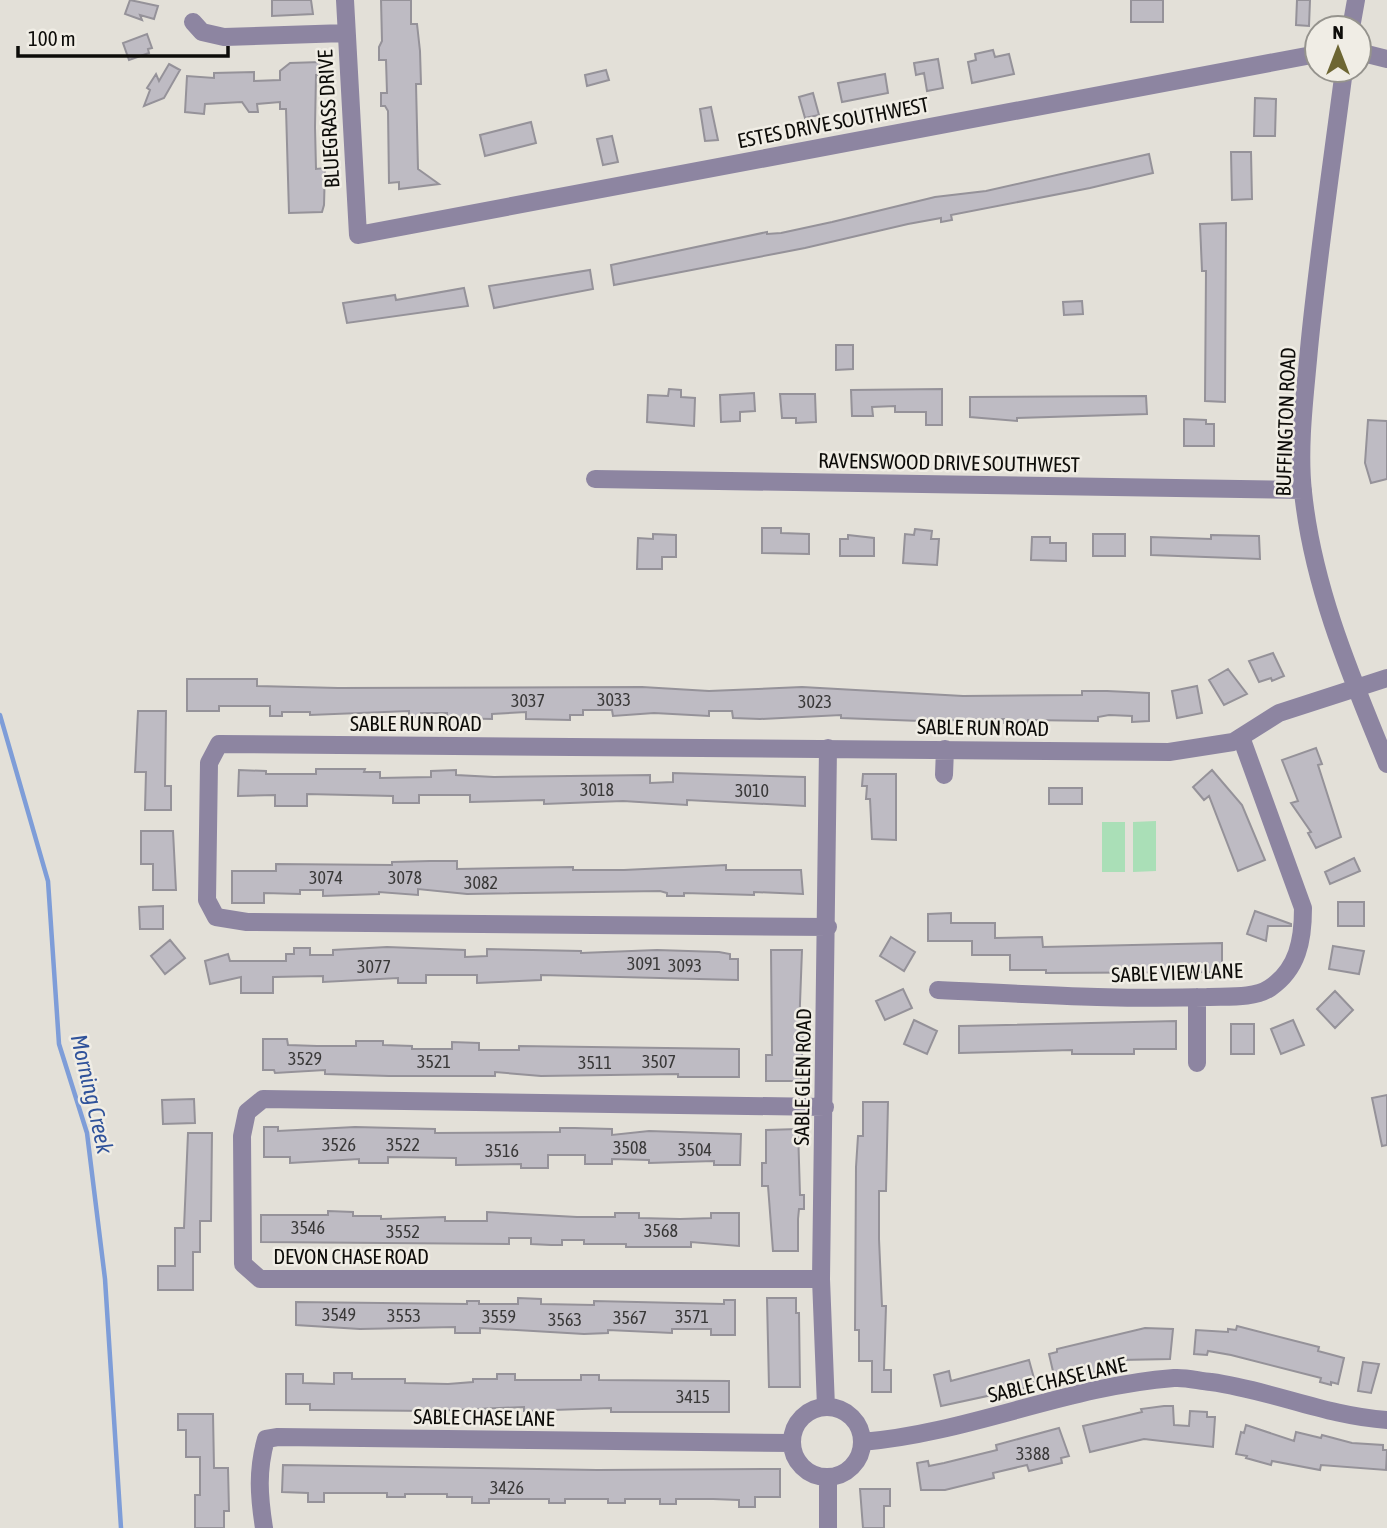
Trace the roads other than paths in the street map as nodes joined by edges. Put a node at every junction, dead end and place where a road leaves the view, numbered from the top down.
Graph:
1 (345, 0) edge
2 (193, 22) dead end
3 (346, 33) junction
4 (1303, 57) edge
5 (1342, 84) edge
6 (358, 235) joint
7 (595, 479) dead end
8 (1303, 490) junction
9 (1387, 678) edge
10 (1356, 688) junction
11 (1241, 737) junction
12 (828, 748) junction
13 (945, 749) junction
14 (1387, 764) edge
15 (944, 775) dead end
16 (828, 927) junction
17 (938, 989) dead end
18 (1197, 997) junction
19 (1197, 1063) dead end
20 (825, 1107) junction
21 (821, 1279) junction
22 (826, 1407) junction
23 (1387, 1419) edge
24 (862, 1442) junction
25 (792, 1443) junction
26 (828, 1477) junction
27 (264, 1528) edge
28 (828, 1528) edge

1 - 3 street, BLUEGRASS DRIVE
2 - 3 street
3 - 6 street, BLUEGRASS DRIVE
4 - 6 street, ESTES DRIVE SOUTHWEST
5 - 8 street, BUFFINGTON ROAD
7 - 8 street, RAVENSWOOD DRIVE SOUTHWEST
8 - 10 street, BUFFINGTON ROAD
9 - 10 street, SABLE RUN ROAD
10 - 11 street, SABLE RUN ROAD
10 - 14 street, BUFFINGTON ROAD
11 - 13 street, SABLE RUN ROAD
11 - 18 street, SABLE VIEW LANE
12 - 13 street, SABLE RUN ROAD
12 - 16 street, SABLE GLEN ROAD
12 - 16 street, SABLE RUN ROAD
13 - 15 street
16 - 20 street, SABLE GLEN ROAD
17 - 18 street, SABLE VIEW LANE
18 - 19 street
20 - 21 street, SABLE GLEN ROAD
20 - 21 street, DEVON CHASE ROAD
21 - 22 street, SABLE GLEN ROAD
22 - 24 street
22 - 25 street
23 - 24 street, SABLE CHASE LANE
24 - 26 street
25 - 26 street
25 - 27 street, SABLE CHASE LANE
26 - 28 street

